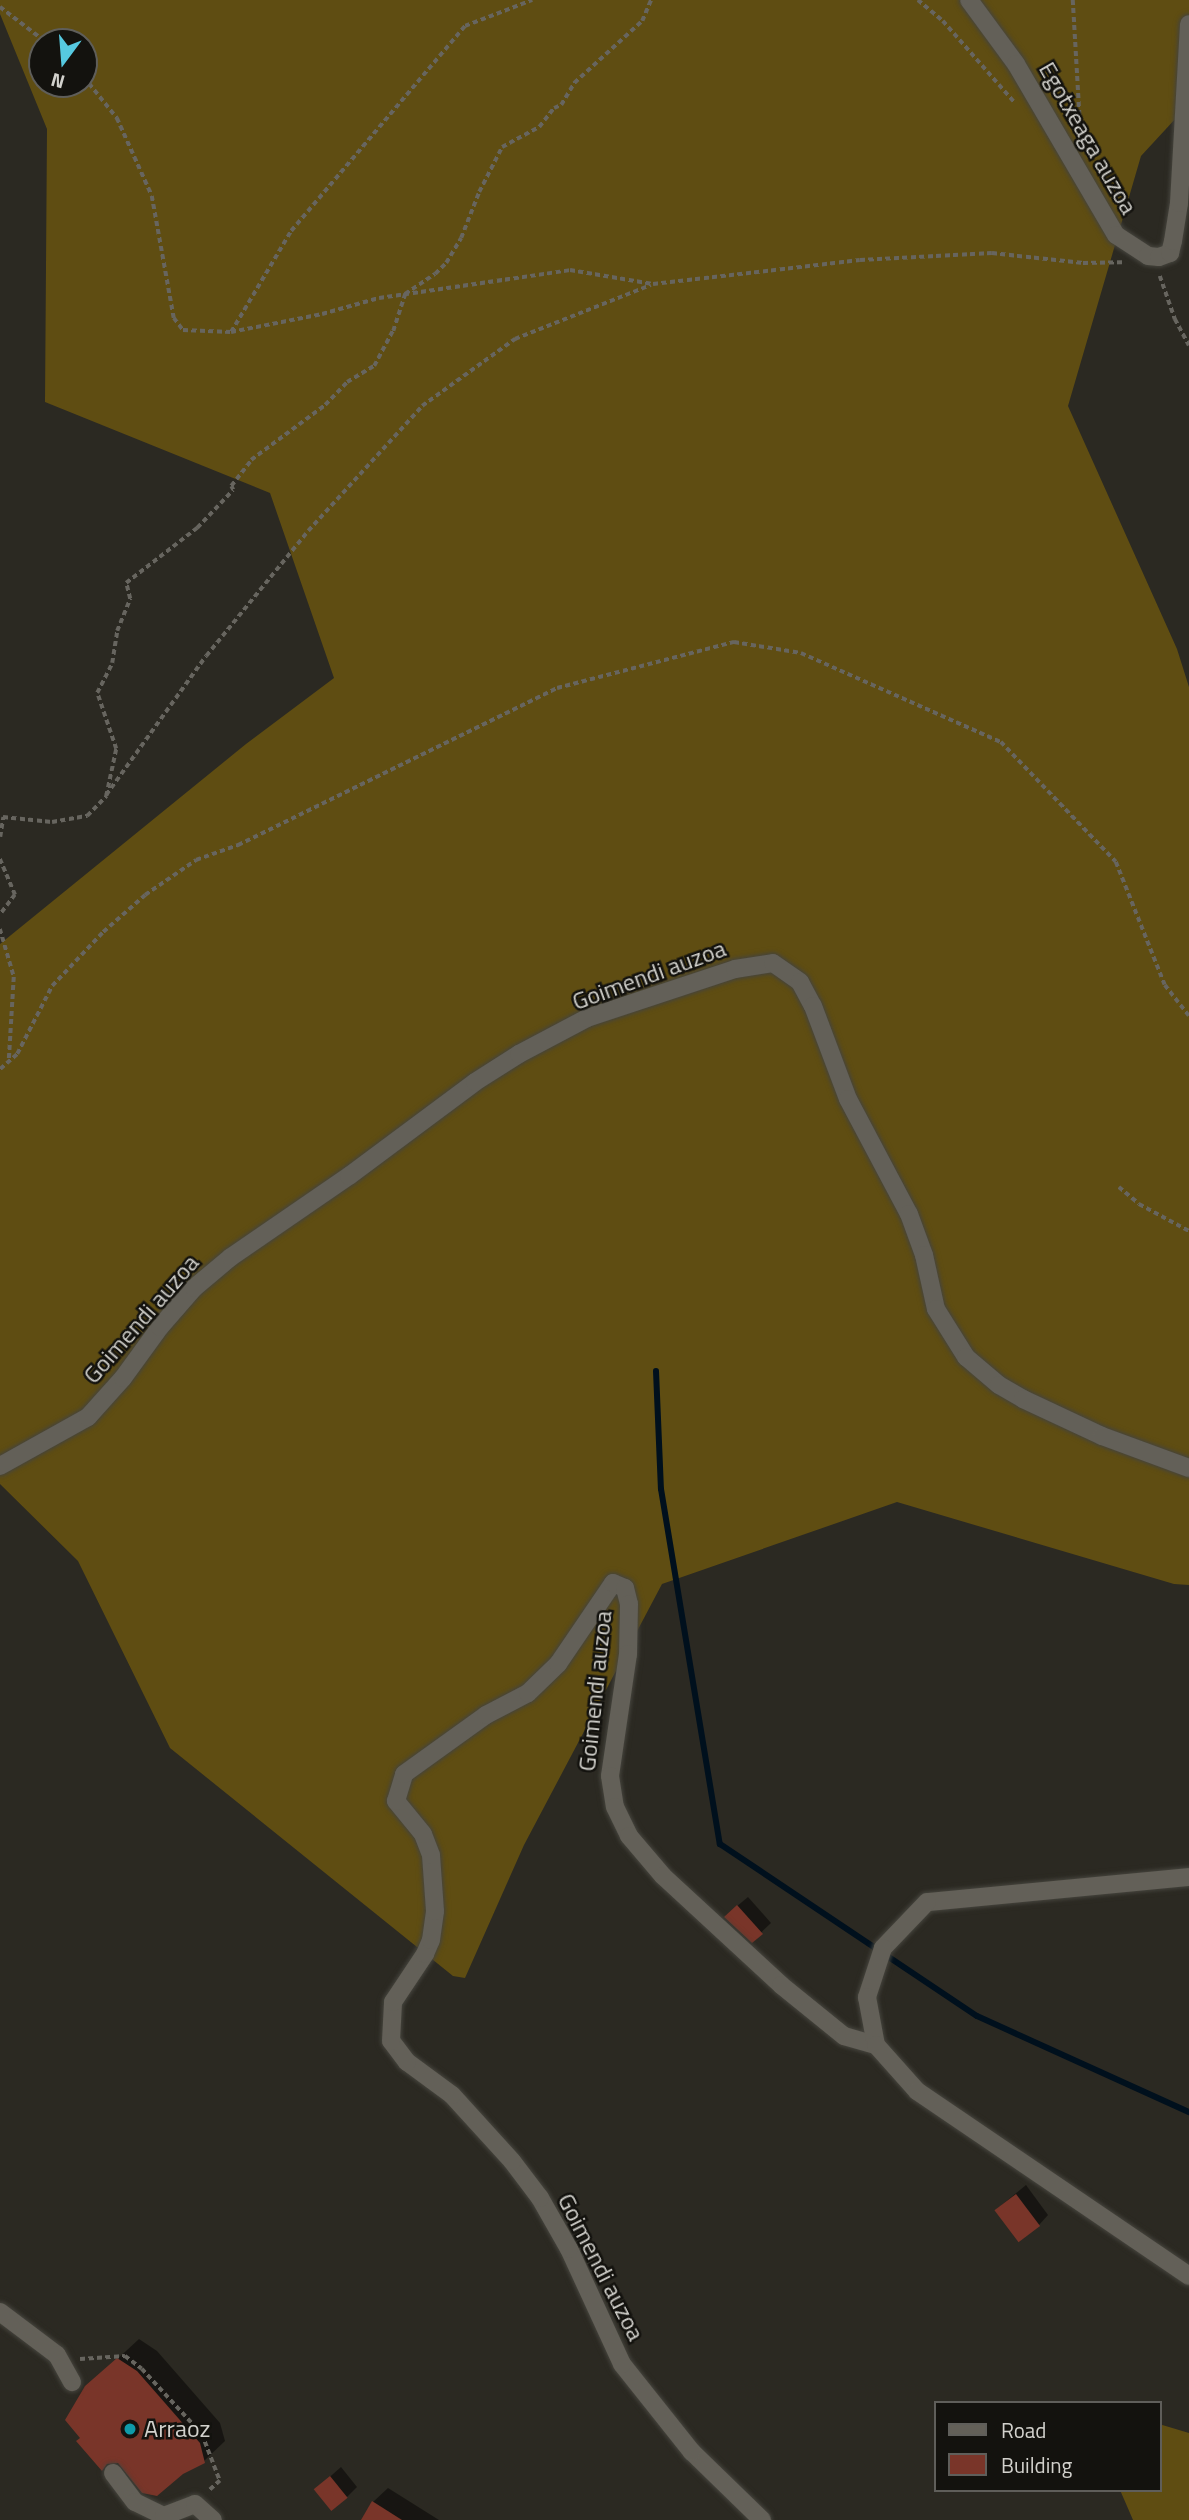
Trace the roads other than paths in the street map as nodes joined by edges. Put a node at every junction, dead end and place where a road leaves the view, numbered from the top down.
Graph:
1 (969, 0) edge
2 (1189, 24) edge
3 (0, 1466) edge
4 (1189, 1468) edge
5 (1189, 1877) edge
6 (876, 2045) junction
7 (1189, 2276) edge
8 (0, 2312) edge
9 (72, 2382) dead end
10 (113, 2473) dead end
11 (213, 2520) edge
12 (762, 2520) edge

1 - 2 street, Egotxeaga auzoa
3 - 4 street, Goimendi auzoa
5 - 6 street
6 - 7 street
6 - 12 street, Goimendi auzoa
8 - 9 street
10 - 11 street

